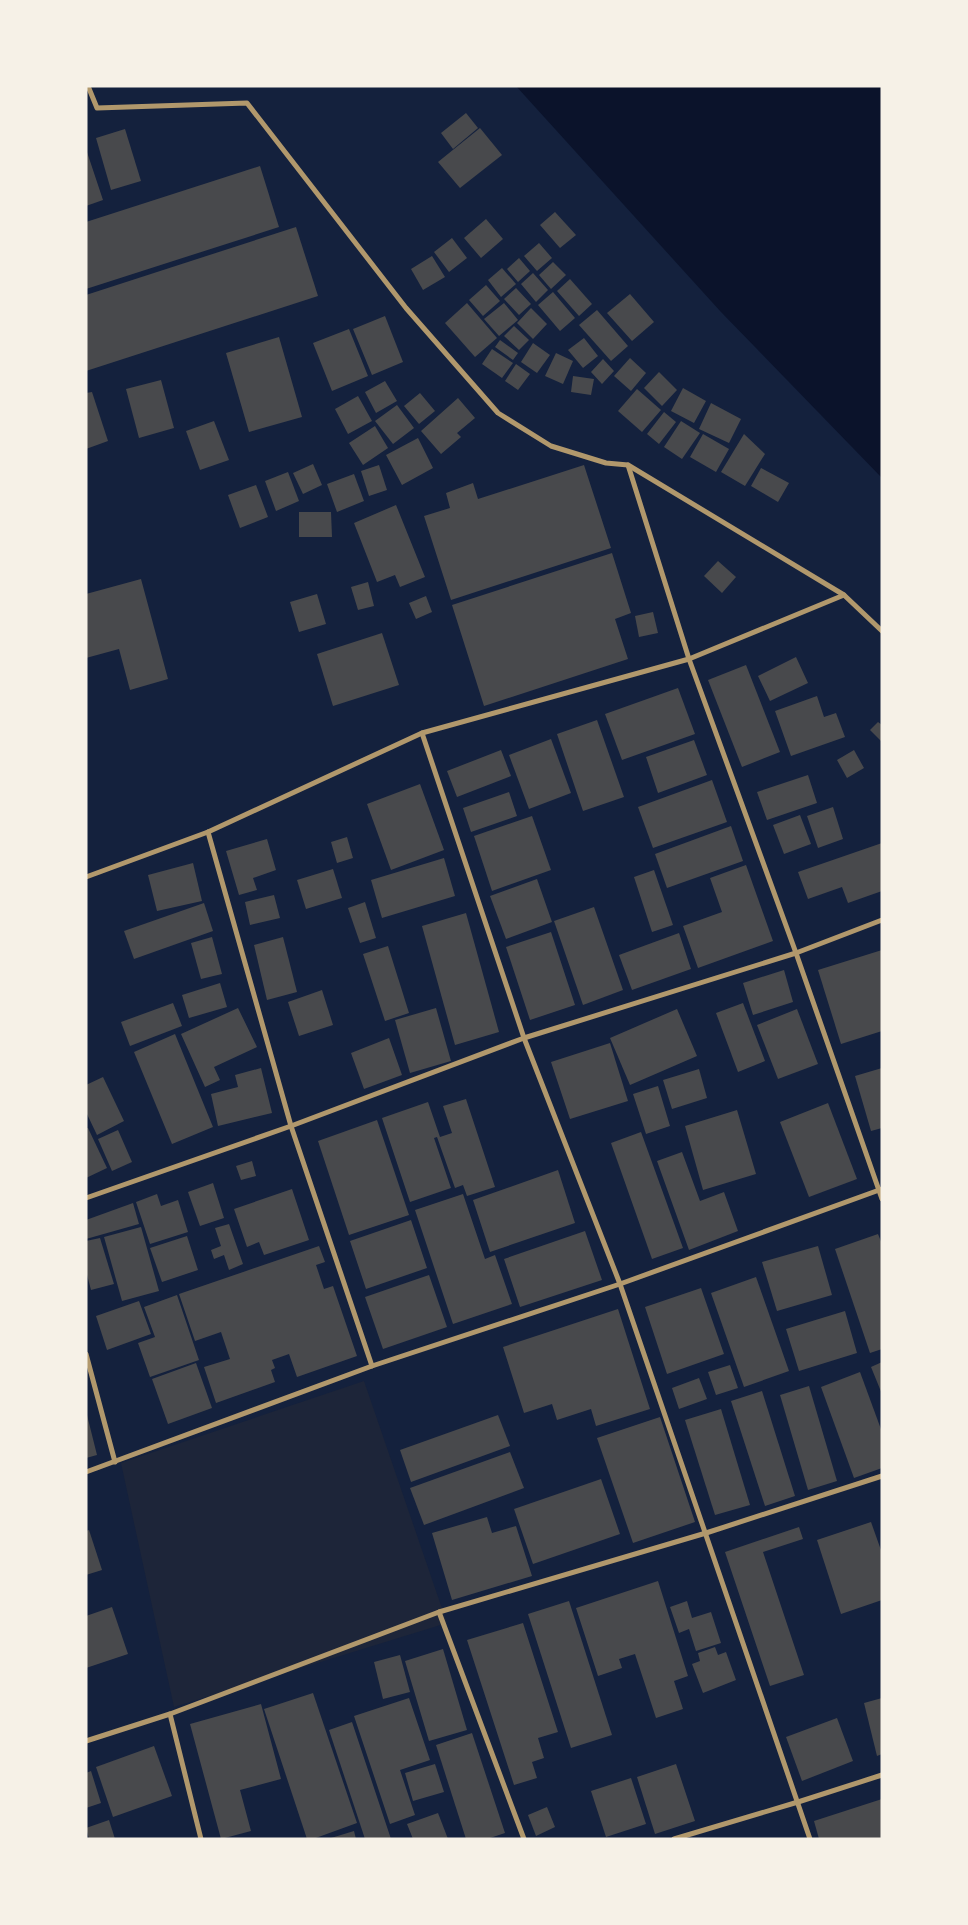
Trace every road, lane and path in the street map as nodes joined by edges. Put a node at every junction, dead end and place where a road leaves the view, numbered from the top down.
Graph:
1 (88, 86) edge
2 (628, 465) junction
3 (844, 595) junction
4 (882, 631) edge
5 (689, 658) junction
6 (422, 733) junction
7 (208, 832) junction
8 (86, 877) edge
9 (882, 920) edge
10 (796, 952) junction
11 (524, 1038) junction
12 (291, 1126) junction
13 (880, 1190) edge
14 (86, 1198) edge
15 (882, 1199) edge
16 (620, 1284) junction
17 (86, 1354) edge
18 (372, 1366) junction
19 (116, 1462) junction
20 (86, 1472) edge
21 (882, 1476) edge
22 (706, 1533) junction
23 (439, 1612) junction
24 (170, 1714) junction
25 (86, 1741) edge
26 (882, 1775) edge
27 (798, 1802) junction
28 (201, 1839) edge
29 (524, 1839) edge
30 (674, 1839) edge
31 (810, 1839) edge

1 - 2 street
2 - 3 street
2 - 5 street
3 - 4 street
3 - 5 street
5 - 6 street
5 - 10 street
6 - 7 street
6 - 11 street
7 - 8 street
7 - 12 street
9 - 10 street
10 - 11 street
10 - 13 street
11 - 12 street
11 - 16 street
12 - 14 street
12 - 18 street
13 - 15 street
13 - 16 street
16 - 18 street
16 - 22 street
17 - 19 street
18 - 19 street
19 - 20 street
21 - 22 street
22 - 23 street
22 - 27 street
23 - 24 street
23 - 29 street
24 - 25 street
24 - 28 street
26 - 27 street
27 - 30 street
27 - 31 street

